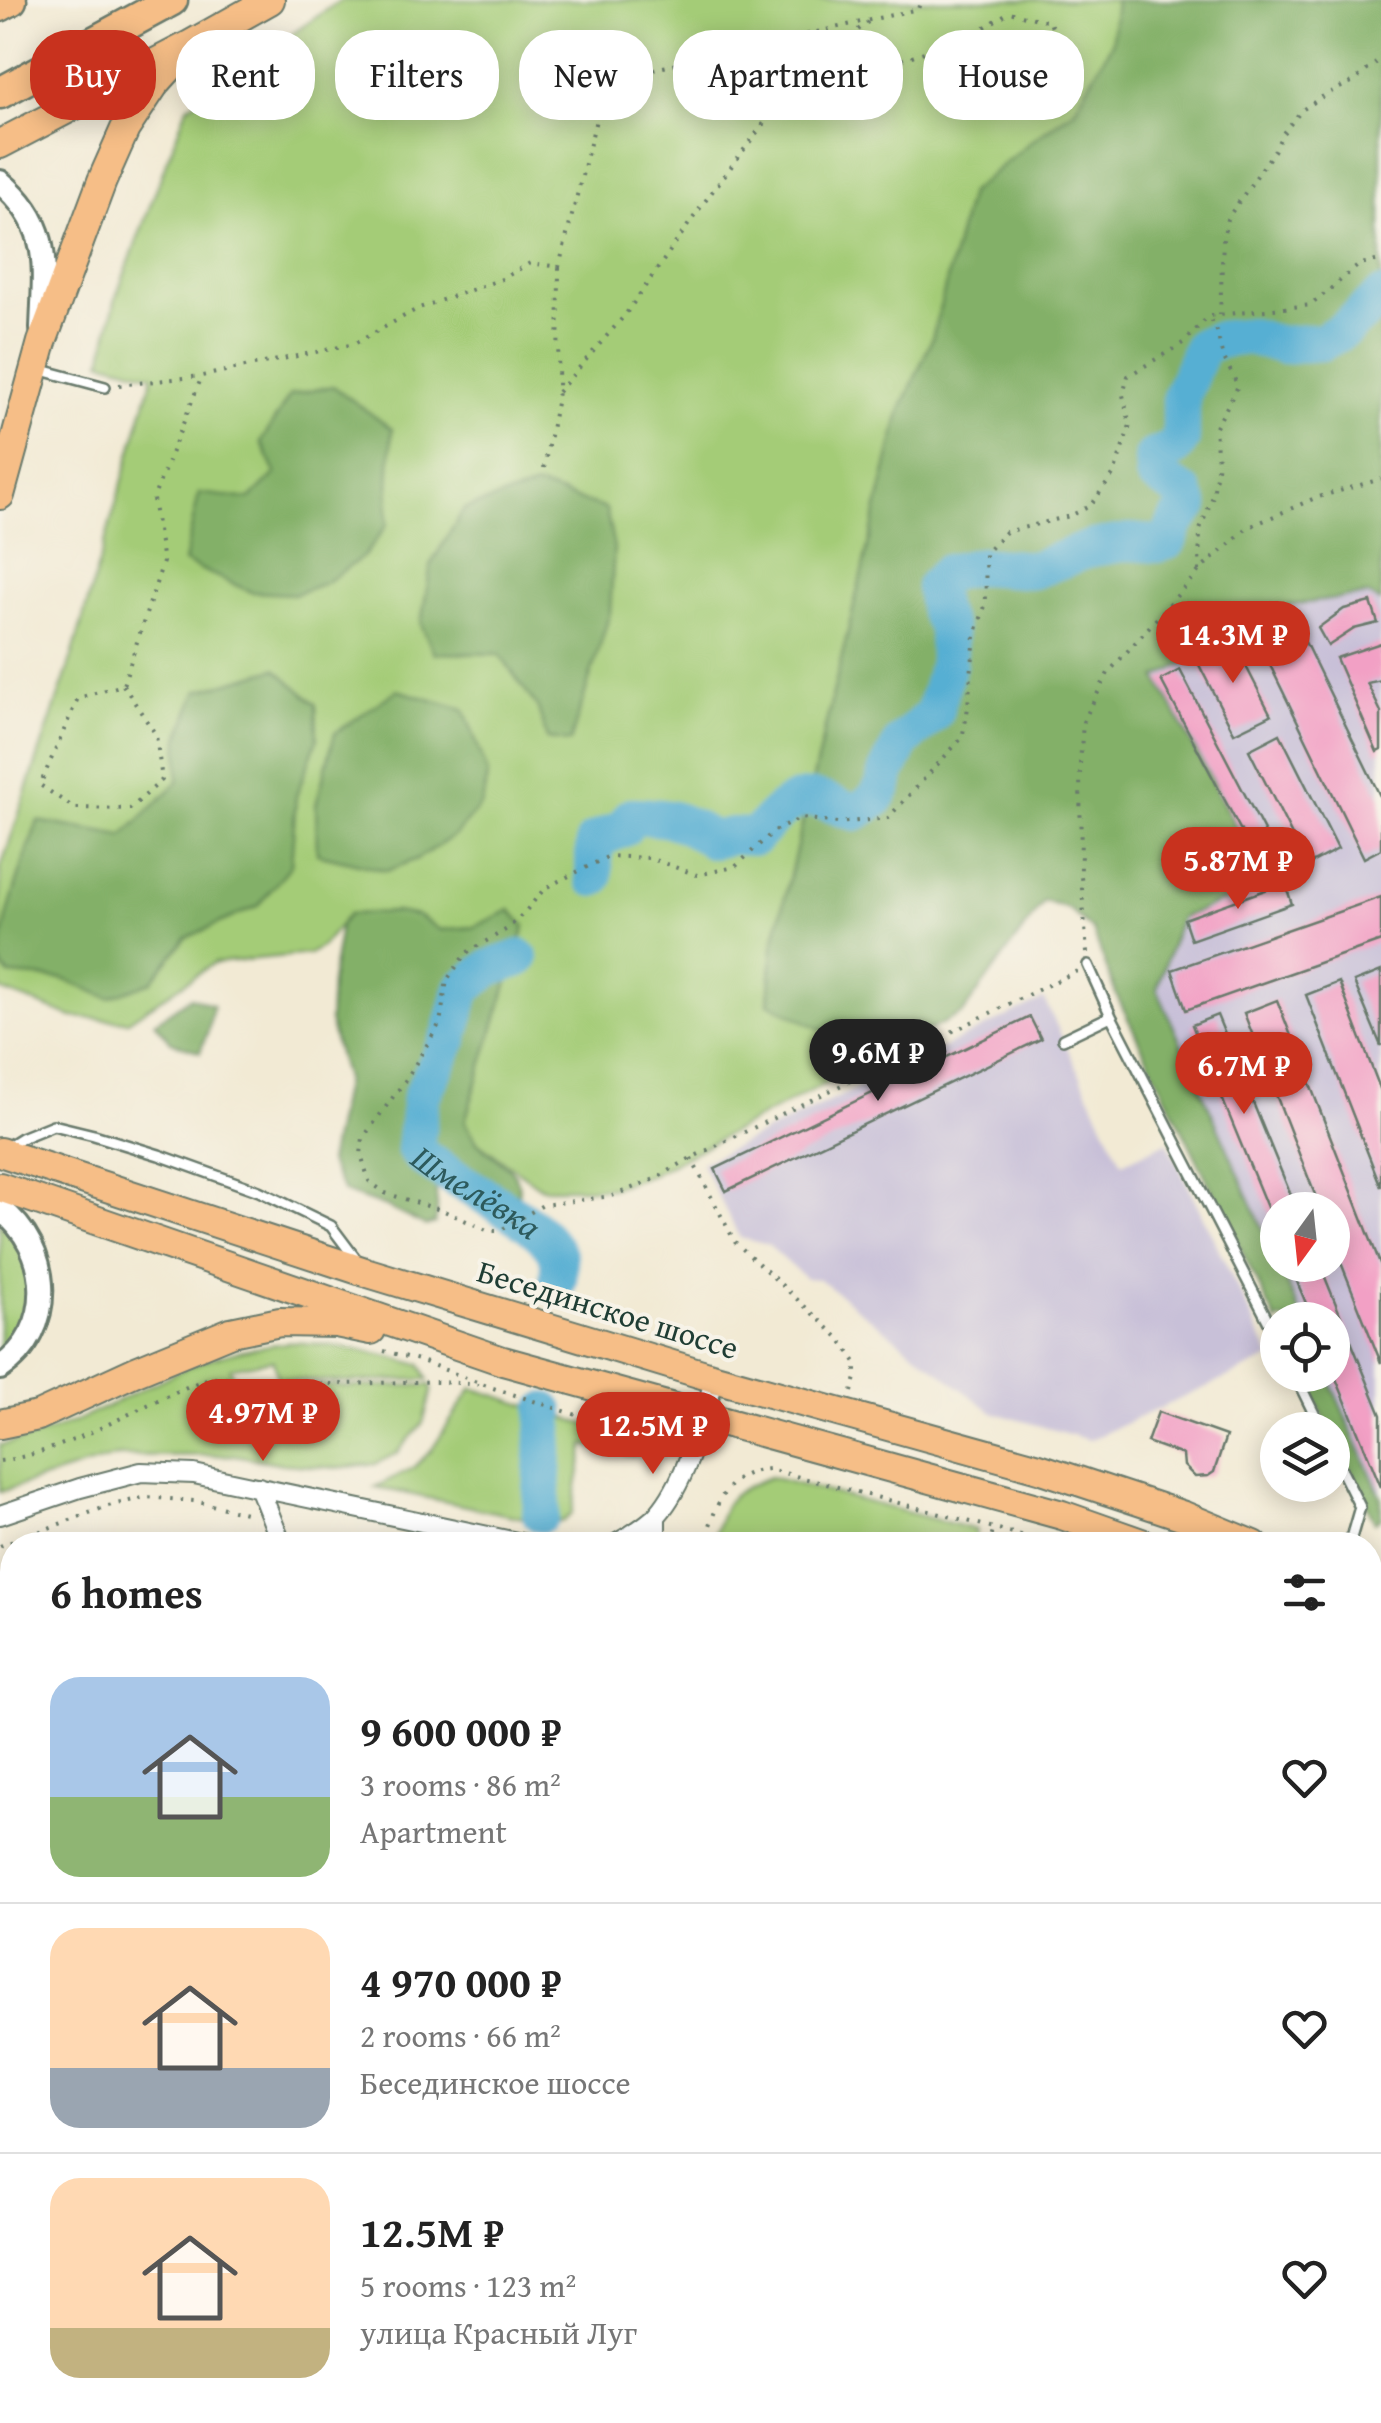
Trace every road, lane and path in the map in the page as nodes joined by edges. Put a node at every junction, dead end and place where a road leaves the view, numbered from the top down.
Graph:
1 (11, 0) edge
2 (172, 0) edge
3 (270, 0) edge
4 (921, 0) edge
5 (0, 6) edge
6 (870, 20) junction
7 (217, 30) edge
8 (858, 30) edge
9 (968, 37) joint
10 (176, 52) edge
11 (1381, 59) edge
12 (176, 61) edge
13 (0, 94) edge
14 (768, 120) edge
15 (0, 144) edge
16 (0, 182) edge
17 (1381, 260) edge
18 (560, 267) junction
19 (1220, 314) junction
20 (1209, 316) junction
21 (38, 355) junction
22 (202, 376) junction
23 (105, 387) joint
24 (558, 392) junction
25 (544, 468) dead end
26 (1381, 478) edge
27 (0, 495) edge
28 (1199, 571) junction
29 (123, 685) junction
30 (1088, 965) junction
31 (1111, 1016) junction
32 (1063, 1040) dead end
33 (0, 1152) edge
34 (691, 1158) junction
35 (0, 1187) edge
36 (0, 1209) edge
37 (365, 1272) junction
38 (1260, 1305) edge
39 (376, 1348) dead end
40 (485, 1355) junction
41 (0, 1368) edge
42 (715, 1378) junction
43 (487, 1386) junction
44 (852, 1394) dead end
45 (703, 1418) junction
46 (0, 1424) edge
47 (639, 1435) dead end
48 (0, 1461) edge
49 (1350, 1486) edge
50 (259, 1488) junction
51 (0, 1515) edge
52 (656, 1516) junction
53 (274, 1525) junction
54 (994, 1527) junction
55 (38, 1532) edge
56 (277, 1532) edge
57 (289, 1532) edge
58 (470, 1532) edge
59 (636, 1532) edge
60 (656, 1532) edge
61 (708, 1532) edge
62 (993, 1532) edge
63 (1012, 1532) edge
64 (1110, 1532) edge
65 (1223, 1532) edge
66 (1353, 1532) edge

1 - 5 highway
2 - 13 highway
3 - 7 main road
4 - 6 path
6 - 8 path
6 - 18 path
9 - 9 path
10 - 15 main road
11 - 19 path
12 - 21 main road
14 - 24 path
16 - 21 street
17 - 19 path
18 - 22 path
18 - 24 path
19 - 20 path
20 - 28 path
20 - 34 path
21 - 23 lane
21 - 27 main road
22 - 23 path
22 - 29 path
24 - 25 path
26 - 28 path
28 - 30 path
29 - 29 path
30 - 31 lane
30 - 34 path
31 - 32 lane
31 - 38 lane
33 - 37 main road, Бесединское шоссе
33 - 37 lane
34 - 44 path
35 - 40 main road
36 - 41 street
37 - 42 main road, Бесединское шоссе
39 - 43 path
40 - 45 main road
40 - 46 main road
42 - 45 street
42 - 65 main road, Бесединское шоссе
43 - 47 path
43 - 48 path
45 - 52 street
45 - 64 main road
49 - 66 lane
50 - 51 street
50 - 53 street
50 - 58 street
52 - 59 street
52 - 60 street
53 - 55 path
53 - 56 street
53 - 57 path
54 - 61 path
54 - 62 path
54 - 63 path

